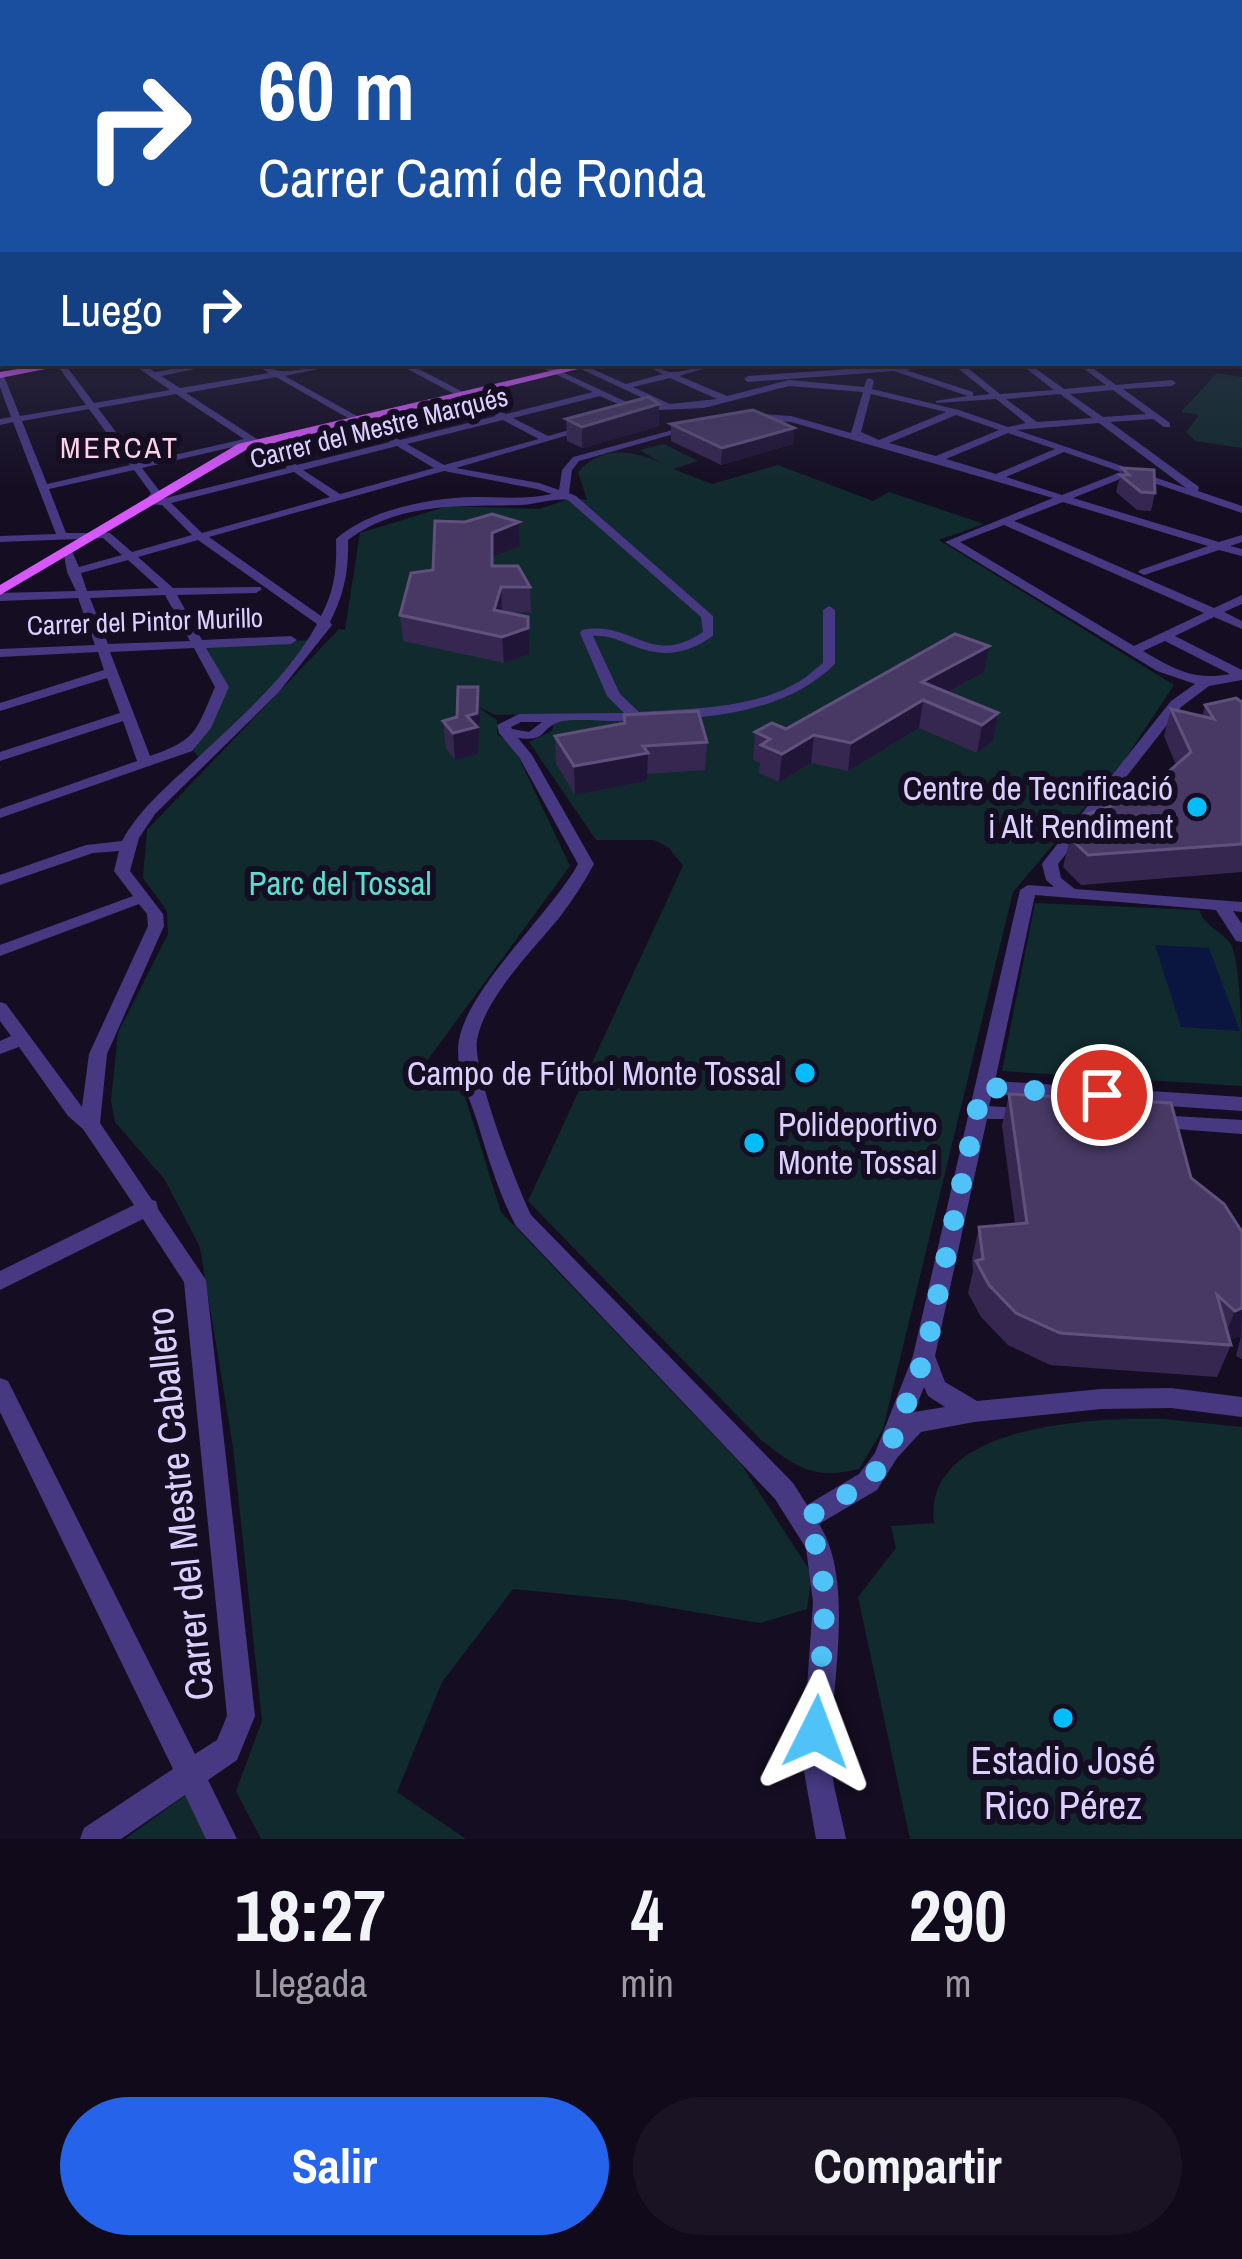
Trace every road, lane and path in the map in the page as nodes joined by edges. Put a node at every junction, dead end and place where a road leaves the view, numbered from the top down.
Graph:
1 (34, 366) edge
2 (50, 366) edge
3 (63, 366) edge
4 (140, 366) edge
5 (204, 366) edge
6 (262, 366) edge
7 (327, 366) edge
8 (406, 366) edge
9 (651, 366) edge
10 (705, 366) edge
11 (718, 366) edge
12 (871, 366) edge
13 (918, 366) edge
14 (963, 366) edge
15 (1027, 366) edge
16 (1084, 366) edge
17 (1146, 366) edge
18 (569, 367) edge
19 (890, 368) junction
20 (775, 369) edge
21 (0, 374) edge
22 (153, 375) junction
23 (278, 375) junction
24 (671, 375) junction
25 (748, 379) junction
26 (789, 383) junction
27 (626, 386) junction
28 (770, 387) junction
29 (1115, 388) junction
30 (866, 390) junction
31 (1062, 392) junction
32 (181, 393) junction
33 (601, 393) junction
34 (459, 394) junction
35 (998, 397) junction
36 (982, 398) junction
37 (726, 399) junction
38 (921, 402) junction
39 (93, 408) junction
40 (655, 408) junction
41 (956, 412) junction
42 (1155, 416) junction
43 (733, 417) edge
44 (354, 418) junction
45 (504, 418) junction
46 (620, 418) edge
47 (17, 421) junction
48 (1100, 421) junction
49 (0, 422) edge
50 (705, 422) edge
51 (598, 424) edge
52 (1034, 425) junction
53 (1167, 425) dead end
54 (1010, 430) junction
55 (547, 439) junction
56 (255, 441) junction
57 (883, 442) junction
58 (400, 444) junction
59 (1064, 449) junction
60 (933, 458) junction
61 (1154, 460) junction
62 (1106, 464) junction
63 (134, 466) junction
64 (446, 469) junction
65 (298, 470) junction
66 (1129, 472) junction
67 (993, 479) junction
68 (1182, 479) junction
69 (1158, 482) junction
70 (45, 488) junction
71 (558, 492) junction
72 (338, 496) junction
73 (158, 500) junction
74 (1062, 500) junction
75 (1240, 504) edge
76 (1007, 522) junction
77 (88, 536) junction
78 (198, 536) junction
79 (1242, 538) edge
80 (0, 539) edge
81 (65, 544) junction
82 (1223, 545) junction
83 (1242, 553) edge
84 (129, 555) junction
85 (73, 572) junction
86 (1144, 572) dead end
87 (256, 589) dead end
88 (0, 591) edge
89 (169, 592) junction
90 (84, 594) junction
91 (1242, 599) edge
92 (829, 610) dead end
93 (1215, 610) junction
94 (326, 625) junction
95 (1242, 626) edge
96 (1165, 636) junction
97 (291, 640) dead end
98 (201, 644) junction
99 (104, 648) junction
100 (1133, 651) junction
101 (0, 652) edge
102 (112, 672) junction
103 (1242, 676) edge
104 (1205, 683) junction
105 (614, 696) junction
106 (0, 707) edge
107 (633, 714) junction
108 (128, 715) junction
109 (595, 716) junction
110 (525, 718) junction
111 (555, 718) junction
112 (532, 738) junction
113 (0, 757) edge
114 (145, 763) junction
115 (0, 814) edge
116 (124, 846) junction
117 (0, 880) edge
118 (1070, 892) junction
119 (140, 898) junction
120 (1221, 905) junction
121 (1242, 907) edge
122 (1242, 937) edge
123 (0, 952) edge
124 (0, 1008) edge
125 (22, 1038) junction
126 (0, 1048) edge
127 (982, 1087) junction
128 (1242, 1104) edge
129 (977, 1112) junction
130 (1058, 1116) edge
131 (1126, 1120) edge
132 (90, 1124) junction
133 (1242, 1127) edge
134 (149, 1207) junction
135 (0, 1281) edge
136 (925, 1356) junction
137 (0, 1388) edge
138 (1242, 1406) edge
139 (974, 1412) junction
140 (885, 1459) junction
141 (805, 1519) junction
142 (190, 1776) junction
143 (95, 1839) edge
144 (222, 1839) edge
145 (831, 1839) edge

1 - 21 main road
2 - 21 main road
3 - 39 street
4 - 22 street
5 - 22 street
6 - 23 street
7 - 23 street
8 - 34 street
9 - 24 street
10 - 24 street
11 - 25 street
12 - 19 street
12 - 20 street
12 - 30 street
13 - 19 street
14 - 35 street
15 - 31 street
16 - 29 street
17 - 29 street
18 - 27 street
18 - 33 street
18 - 34 main road
19 - 36 street
20 - 25 street
20 - 26 street
21 - 47 street
22 - 32 street
23 - 32 street
23 - 44 street
24 - 27 street
24 - 37 street
25 - 28 street
26 - 28 street
26 - 30 street
27 - 40 street
28 - 37 street
29 - 31 street
29 - 42 street
30 - 38 street
30 - 57 street
31 - 35 street
31 - 48 street
32 - 39 street
32 - 56 street
33 - 40 street
33 - 45 street, Carrer del Mestre Marqués
34 - 44 main road
34 - 45 street
35 - 36 street
35 - 52 street
36 - 38 street
37 - 40 street
38 - 41 street
39 - 47 street
39 - 63 street
40 - 46 street
41 - 54 street
41 - 57 street
42 - 48 street
42 - 53 street
43 - 60 street
44 - 56 main road
44 - 58 street
45 - 55 street
45 - 58 street, Carrer del Mestre Marqués
47 - 49 street
47 - 70 street
48 - 52 street
48 - 61 street
50 - 71 street
51 - 55 street
52 - 54 street
54 - 59 street
54 - 60 street
55 - 64 street
56 - 63 street
56 - 65 street
56 - 73 main road
57 - 60 street
58 - 64 street
58 - 65 street, Carrer del Mestre Marqués
59 - 62 street
59 - 67 street
60 - 67 street
61 - 62 street
61 - 68 street
62 - 66 street
63 - 70 street
63 - 73 street
64 - 71 street
64 - 72 street
65 - 72 street
65 - 73 street, Carrer del Mestre Marqués
66 - 69 street
66 - 74 street
67 - 74 street
68 - 69 street
68 - 75 street
69 - 75 street
70 - 81 street
71 - 94 street
71 - 105 street
72 - 78 street
73 - 77 main road
73 - 78 street
74 - 76 street
74 - 82 street
76 - 93 street
76 - 100 street
77 - 81 main road
77 - 84 street
77 - 88 main road
78 - 84 street
78 - 94 street
79 - 82 street
80 - 81 street
81 - 85 street
81 - 88 main road
82 - 83 street
82 - 86 street
84 - 85 street
84 - 89 street
85 - 90 street
87 - 89 street
88 - 90 street
89 - 90 street
89 - 98 street
90 - 99 street
91 - 93 street
92 - 107 street
93 - 95 street
93 - 96 street
94 - 116 street
96 - 100 street
96 - 103 street
97 - 98 street, Carrer del Pintor Murillo
98 - 99 street, Carrer del Pintor Murillo
98 - 114 street
99 - 101 street, Carrer del Pintor Murillo
99 - 102 street
100 - 104 street
102 - 106 street
102 - 108 street
103 - 104 street
104 - 118 street
105 - 107 street
105 - 109 street
107 - 109 street
108 - 113 street
108 - 114 street
109 - 111 street
110 - 111 street
110 - 112 street
110 - 112 street
111 - 112 street
112 - 141 street
114 - 115 street
116 - 117 street
116 - 119 street
118 - 120 street
118 - 127 street
119 - 123 street
119 - 132 street
120 - 121 street
120 - 122 street
124 - 125 street, Carrer del Mestre Caballero
125 - 126 street
125 - 132 street, Carrer del Mestre Caballero
127 - 128 street
127 - 129 street
129 - 130 street
129 - 136 street
131 - 133 street
132 - 134 street, Carrer del Mestre Caballero
134 - 135 street
134 - 142 street, Carrer del Mestre Caballero
136 - 139 street
136 - 140 street
137 - 142 street
138 - 139 street
139 - 140 street
140 - 141 street
141 - 145 street
142 - 143 street, Carrer del Mestre Caballero
142 - 144 street

